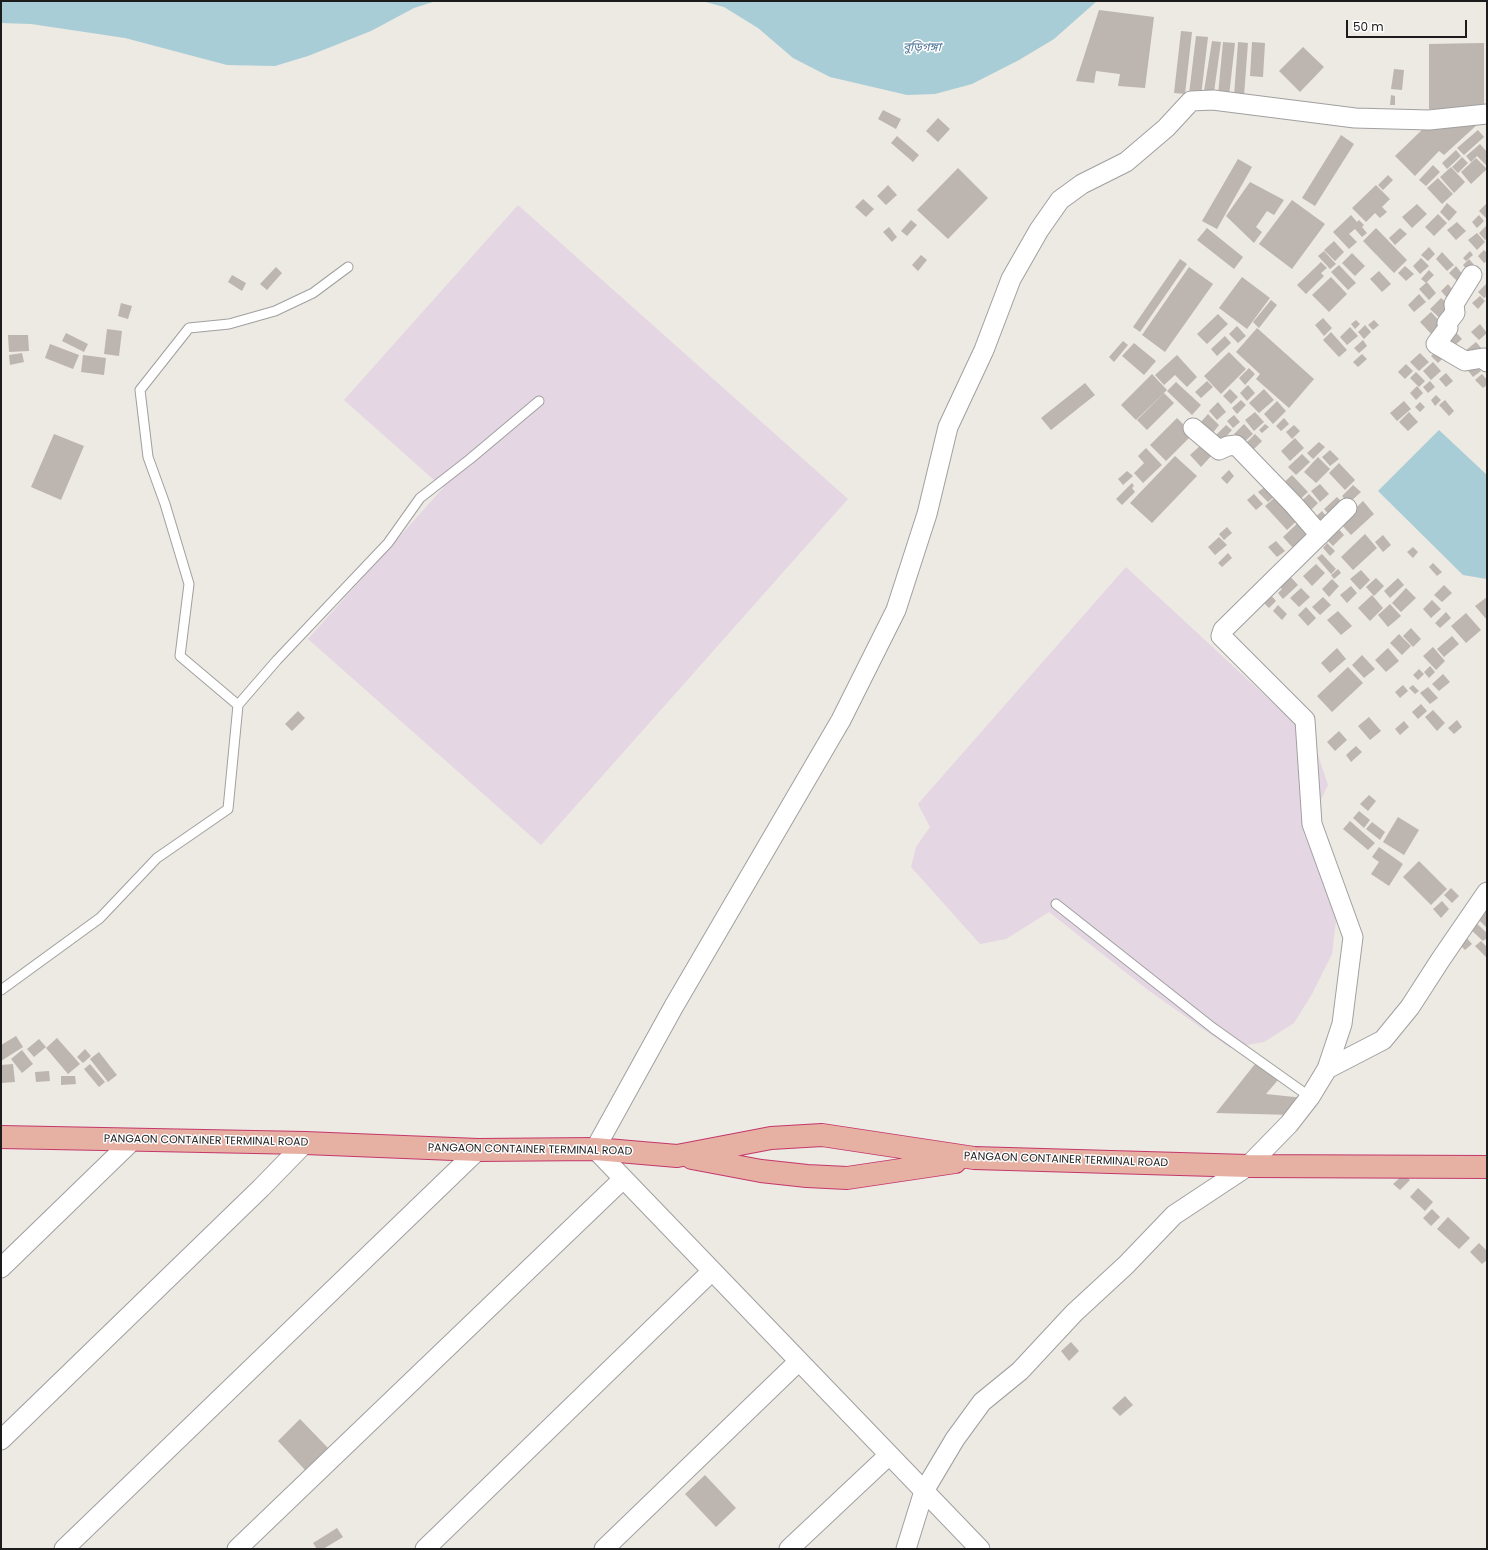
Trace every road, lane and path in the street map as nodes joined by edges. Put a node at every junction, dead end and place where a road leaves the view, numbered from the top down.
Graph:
1 (1487, 114) edge
2 (348, 267) dead end
3 (1472, 275) dead end
4 (1486, 356) edge
5 (539, 401) dead end
6 (1193, 428) dead end
7 (1347, 508) dead end
8 (1320, 535) junction
9 (238, 705) junction
10 (1487, 892) edge
11 (1056, 904) dead end
12 (1, 990) edge
13 (1328, 1069) junction
14 (1310, 1097) junction
15 (1, 1137) edge
16 (133, 1140) junction
17 (305, 1142) junction
18 (595, 1149) junction
19 (478, 1150) junction
20 (677, 1156) junction
21 (974, 1158) junction
22 (1248, 1166) junction
23 (1487, 1167) edge
24 (623, 1179) junction
25 (1, 1268) edge
26 (712, 1271) junction
27 (799, 1361) junction
28 (1, 1440) edge
29 (889, 1455) junction
30 (924, 1491) junction
31 (64, 1549) edge
32 (238, 1549) edge
33 (425, 1549) edge
34 (604, 1549) edge
35 (789, 1549) edge
36 (906, 1549) edge
37 (980, 1549) edge

1 - 18 street
2 - 9 lane
3 - 4 street
5 - 9 lane
6 - 8 street
7 - 8 street
8 - 13 street
9 - 12 lane
10 - 13 street
11 - 14 lane
13 - 14 street
14 - 22 street
15 - 16 highway, PANGAON CONTAINER TERMINAL ROAD
16 - 17 highway, PANGAON CONTAINER TERMINAL ROAD
16 - 25 street
17 - 19 highway, PANGAON CONTAINER TERMINAL ROAD
17 - 28 street
18 - 19 highway, PANGAON CONTAINER TERMINAL ROAD
18 - 20 highway, PANGAON CONTAINER TERMINAL ROAD
18 - 24 street
19 - 31 street
20 - 21 highway
20 - 21 highway, PANGAON CONTAINER TERMINAL ROAD
21 - 22 highway, PANGAON CONTAINER TERMINAL ROAD
22 - 23 highway, PANGAON CONTAINER TERMINAL ROAD
22 - 30 street
24 - 26 street
24 - 32 street
26 - 27 street
26 - 33 street
27 - 29 street
27 - 34 street
29 - 30 street
29 - 35 street
30 - 36 street
30 - 37 street

